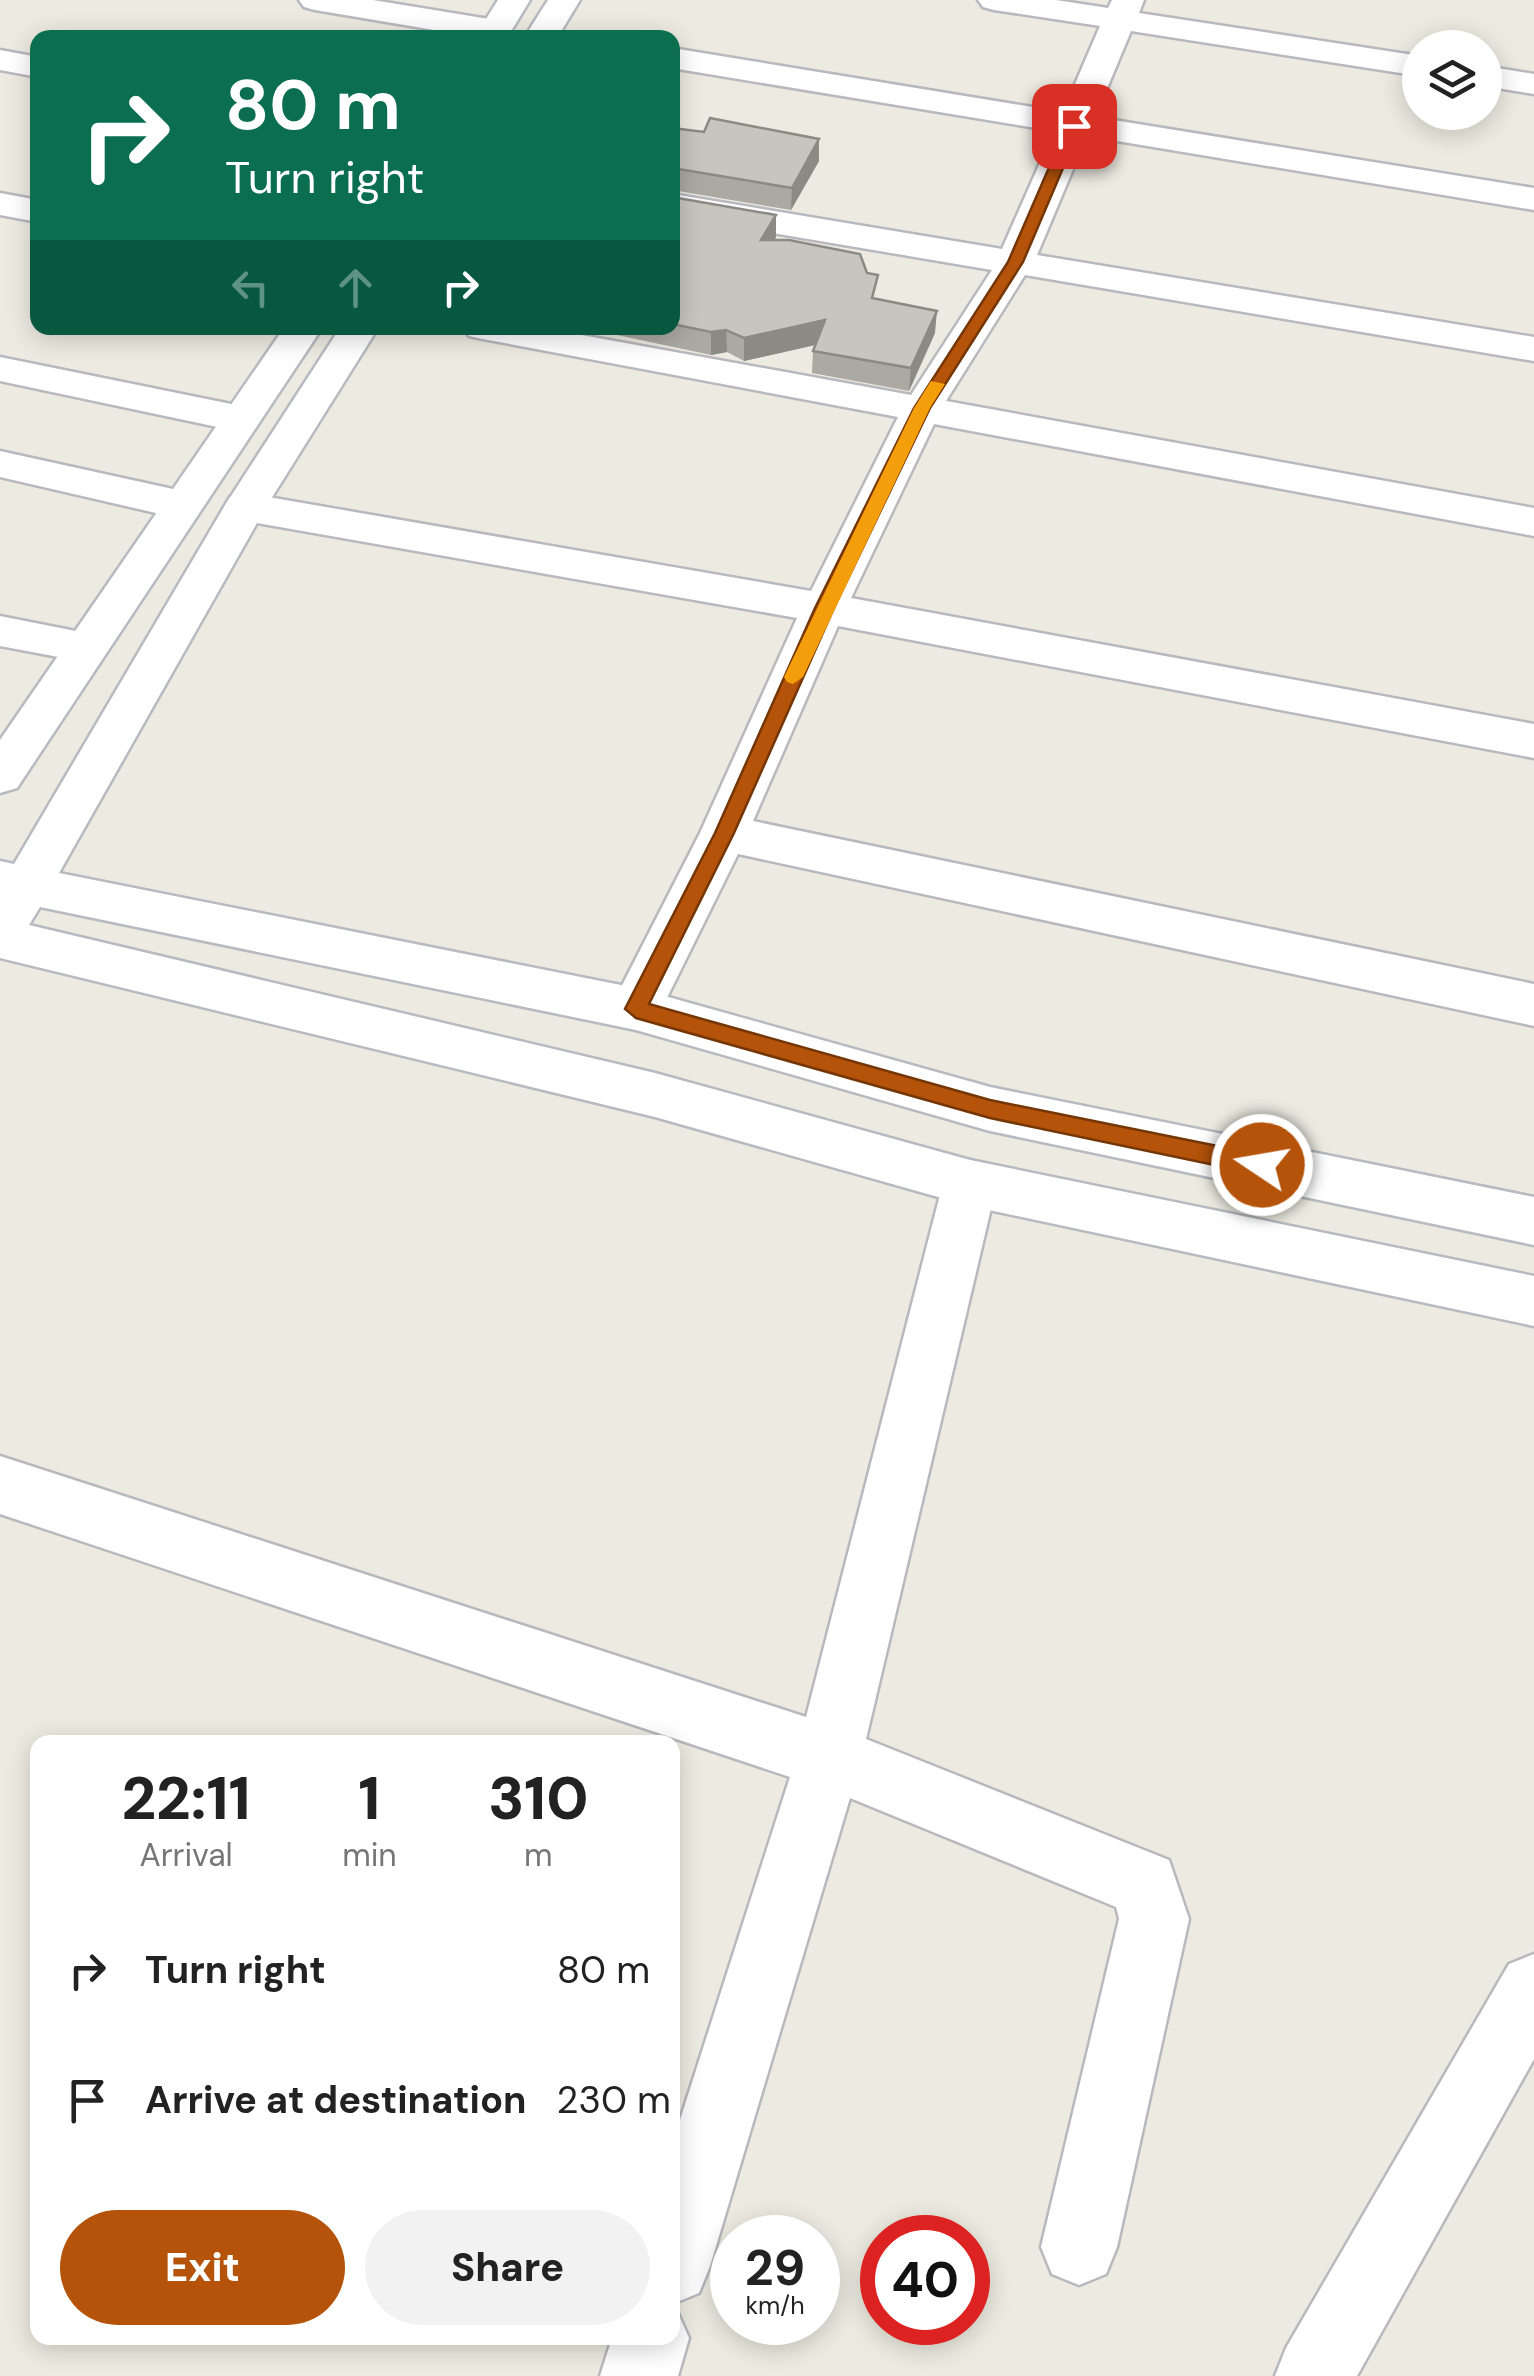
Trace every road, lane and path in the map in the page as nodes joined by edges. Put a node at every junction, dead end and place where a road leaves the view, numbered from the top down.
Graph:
1 (315, 0) edge
2 (514, 0) edge
3 (564, 0) edge
4 (994, 0) edge
5 (1124, 10) edge
6 (471, 30) edge
7 (495, 30) edge
8 (547, 30) edge
9 (680, 59) edge
10 (0, 60) edge
11 (1402, 63) edge
12 (30, 66) edge
13 (1502, 79) edge
14 (1534, 84) edge
15 (1074, 126) junction
16 (1534, 198) edge
17 (0, 204) edge
18 (680, 207) edge
19 (30, 209) edge
20 (1015, 262) junction
21 (298, 335) edge
22 (354, 335) edge
23 (521, 335) edge
24 (1534, 349) edge
25 (0, 369) edge
26 (922, 408) junction
27 (241, 419) junction
28 (0, 464) edge
29 (182, 505) junction
30 (246, 508) junction
31 (1534, 522) edge
32 (824, 608) junction
33 (0, 632) edge
34 (85, 647) junction
35 (1534, 741) edge
36 (1, 773) edge
37 (724, 833) junction
38 (13, 881) edge
39 (0, 937) edge
40 (1534, 1006) edge
41 (636, 1009) junction
42 (970, 1183) junction
43 (1534, 1221) edge
44 (1534, 1301) edge
45 (0, 1485) edge
46 (829, 1757) junction
47 (1534, 1989) edge
48 (680, 2240) edge
49 (1079, 2246) dead end
50 (648, 2345) edge
51 (639, 2376) edge
52 (1314, 2376) edge

1 - 6 street
2 - 7 street
3 - 8 street
4 - 5 street
5 - 11 street
5 - 15 street
9 - 15 street
10 - 12 street
13 - 14 street
15 - 16 street
15 - 20 street
17 - 19 street
18 - 20 street
20 - 24 street
20 - 26 street
21 - 27 street
22 - 30 street
23 - 26 street
25 - 27 street
26 - 31 street
26 - 32 street
27 - 29 street
28 - 29 street
29 - 34 street
30 - 32 street
30 - 38 street
32 - 35 street
32 - 37 street
33 - 34 street
34 - 36 street
37 - 40 street
37 - 41 street
38 - 39 street
38 - 41 street
39 - 42 street
41 - 43 street
42 - 44 street
42 - 46 street
45 - 46 street
46 - 48 street
46 - 49 street
47 - 52 street
50 - 51 street

